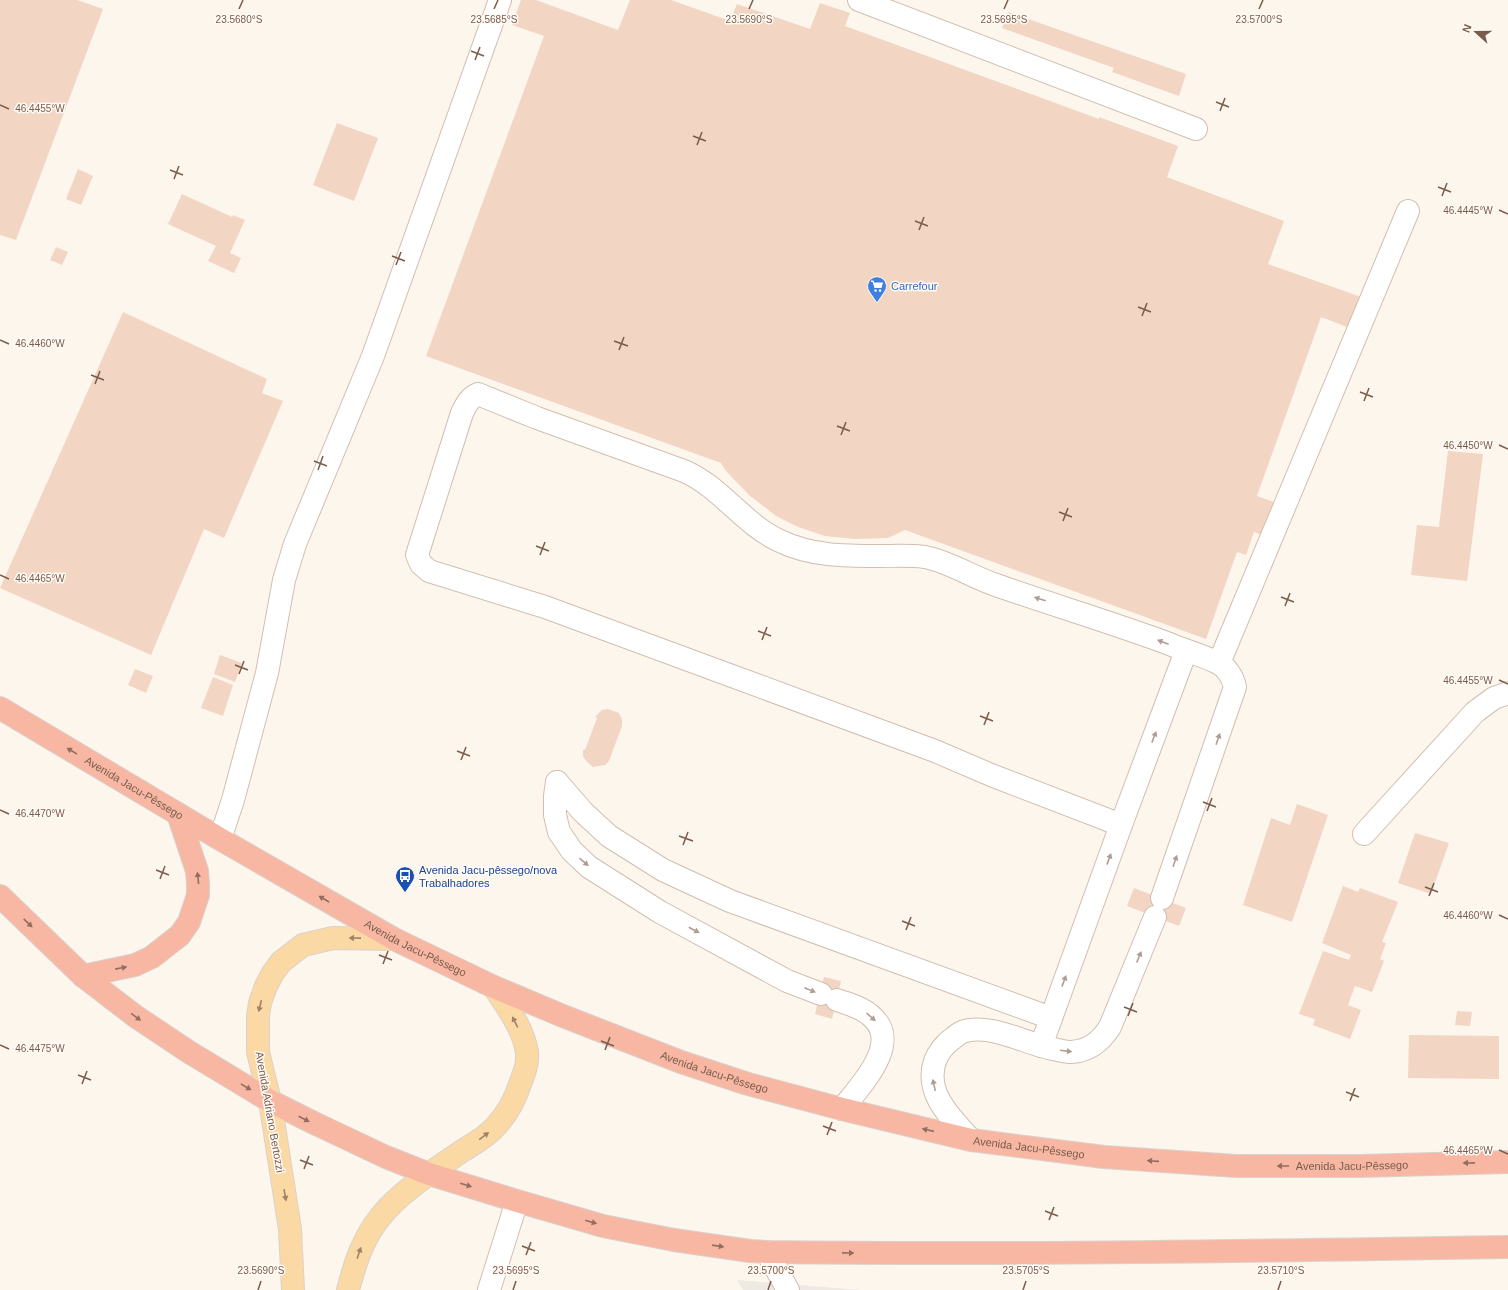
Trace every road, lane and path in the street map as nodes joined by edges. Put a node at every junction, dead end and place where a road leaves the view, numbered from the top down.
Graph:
1 (500, 0) edge
2 (859, 0) edge
3 (1196, 128) dead end
4 (1408, 211) dead end
5 (1186, 651) junction
6 (1219, 663) junction
7 (1508, 693) edge
8 (0, 708) edge
9 (178, 814) junction
10 (1121, 825) junction
11 (1364, 834) dead end
12 (220, 839) junction
13 (0, 896) edge
14 (394, 939) junction
15 (83, 976) junction
16 (494, 987) junction
17 (1051, 1018) junction
18 (1041, 1046) junction
19 (270, 1101) junction
20 (842, 1109) junction
21 (970, 1140) junction
22 (1508, 1162) edge
23 (429, 1174) junction
24 (517, 1201) junction
25 (1508, 1232) edge
26 (1508, 1247) edge
27 (1345, 1249) junction
28 (767, 1252) junction
29 (293, 1290) edge
30 (348, 1290) edge
31 (489, 1290) edge
32 (788, 1290) edge

1 - 12 lane
2 - 3 lane
4 - 6 lane
5 - 6 lane
10 -> 5 lane
5 -> 10 lane
18 -> 6 lane
7 - 11 lane
9 -> 8 highway, Avenida Jacu-Pêssego
9 - 12 highway, Avenida Jacu-Pêssego
15 -> 9 highway
17 -> 10 lane
14 -> 12 highway, Avenida Jacu-Pêssego
13 -> 15 highway
14 - 16 highway, Avenida Jacu-Pêssego
14 -> 19 main road, Avenida Adriano Bertozzi
15 -> 19 highway
16 - 20 highway, Avenida Jacu-Pêssego
23 -> 16 main road
17 - 18 lane
17 -> 20 lane
21 -> 18 lane
19 -> 23 highway
19 -> 29 main road, Avenida Adriano Bertozzi
21 -> 20 highway, Avenida Jacu-Pêssego
22 -> 21 highway, Avenida Jacu-Pêssego
23 -> 24 highway
30 -> 23 main road
24 -> 28 highway
24 - 31 lane
25 - 27 highway
26 - 27 highway
28 -> 27 highway
28 - 32 lane

